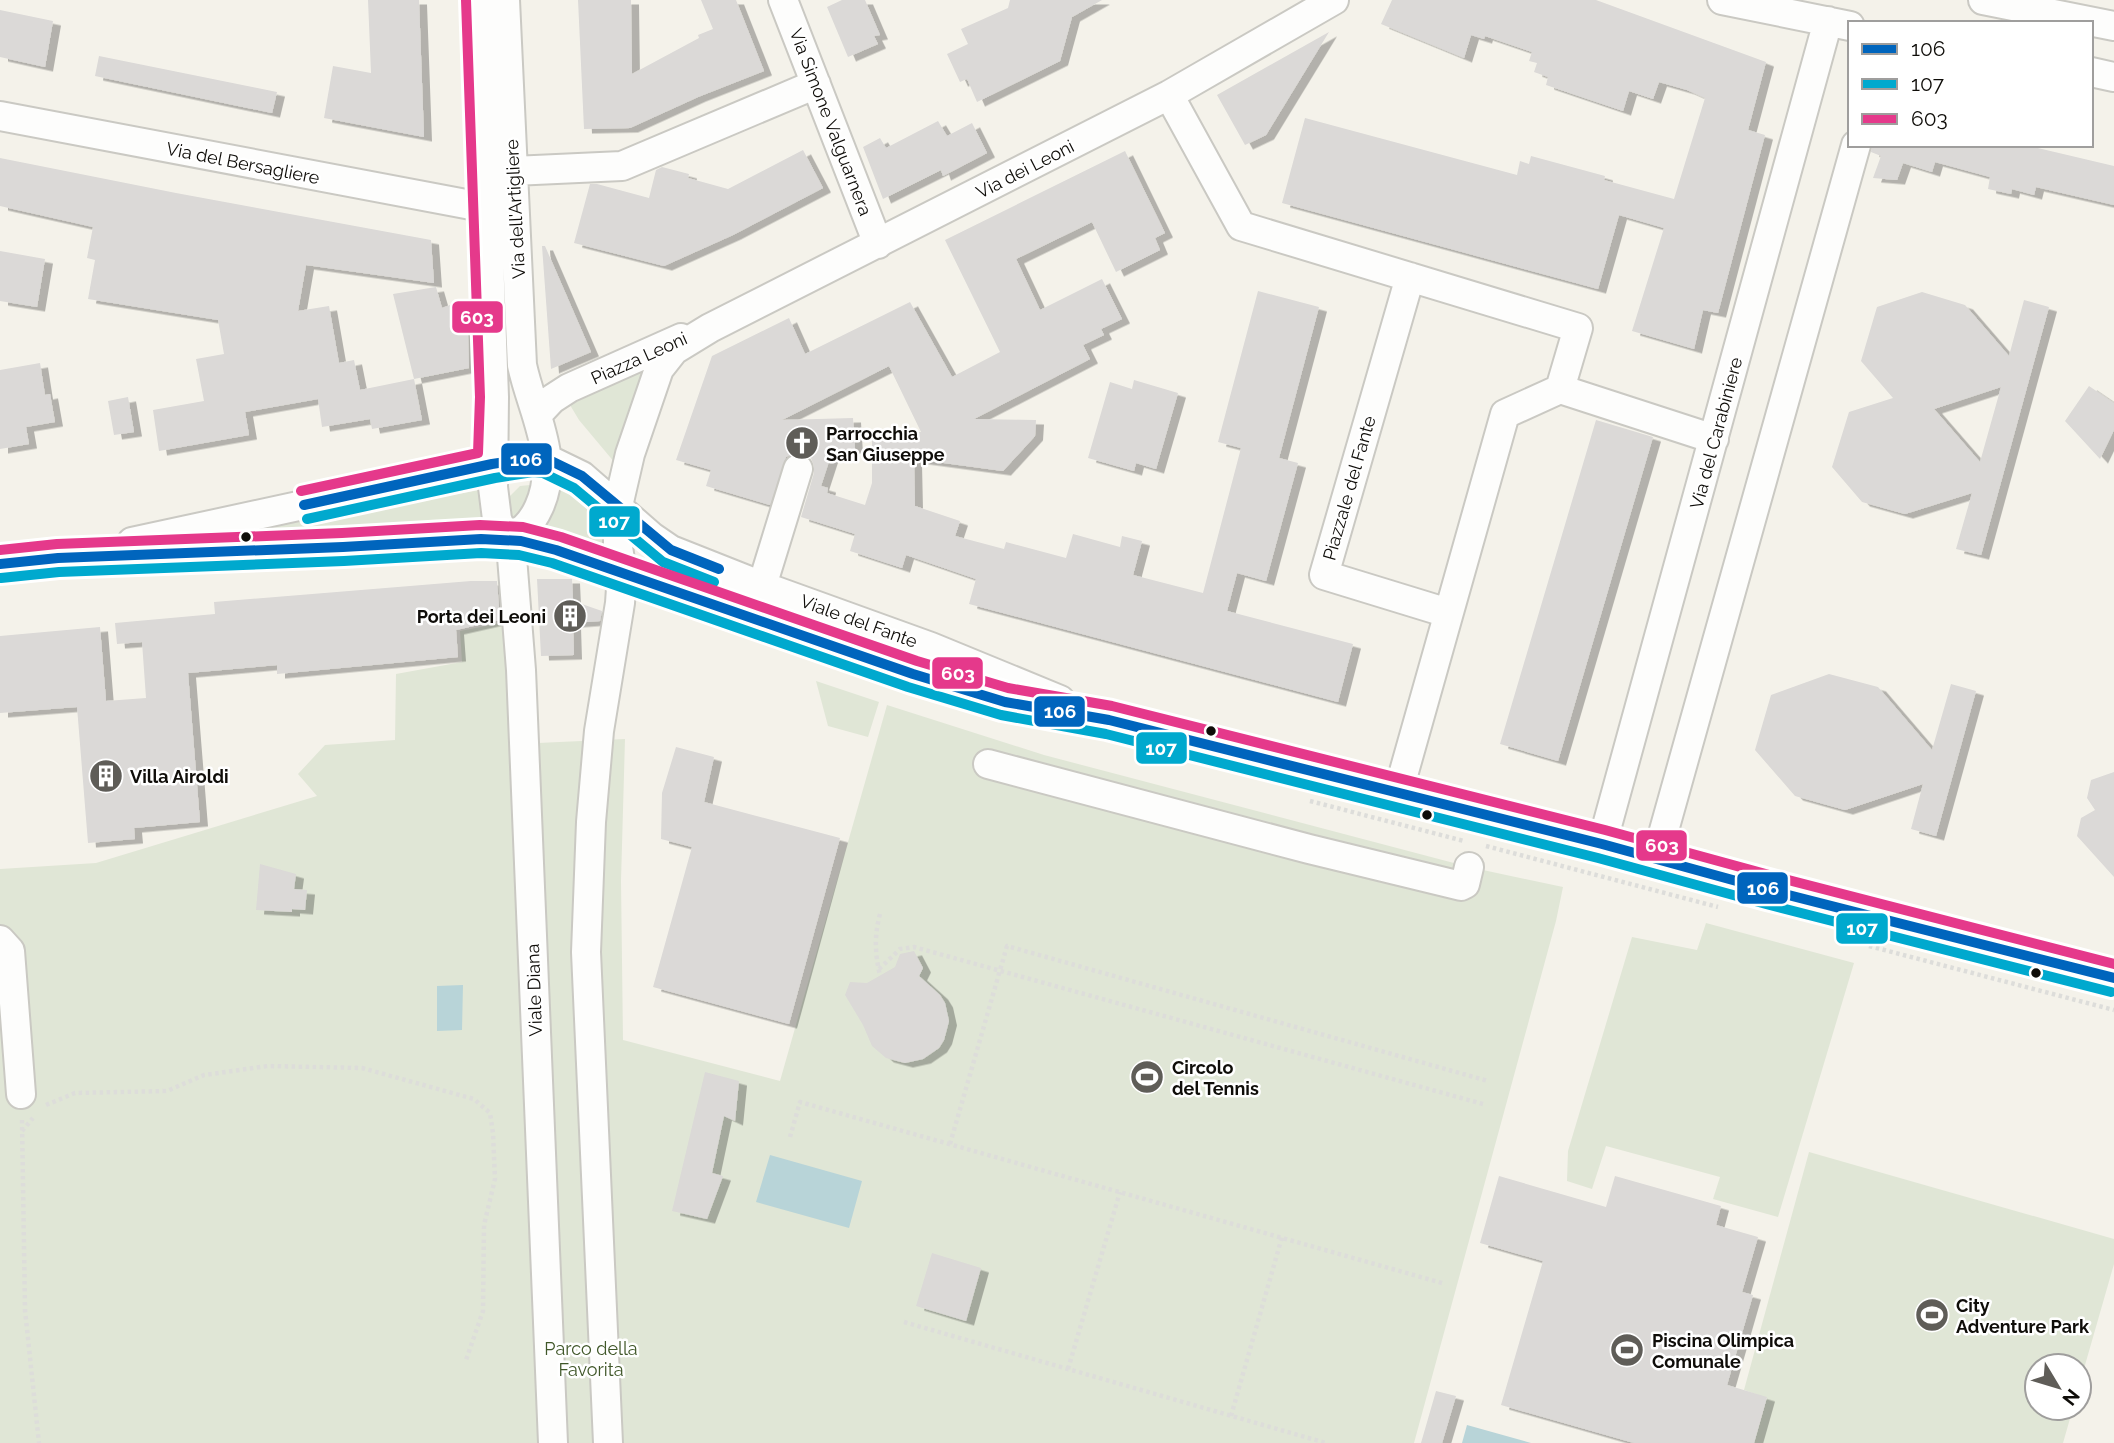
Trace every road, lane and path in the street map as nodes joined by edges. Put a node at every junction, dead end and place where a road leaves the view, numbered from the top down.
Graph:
1 (480, 0) edge
2 (506, 0) edge
3 (783, 0) edge
4 (1334, 0) edge
5 (1722, 0) edge
6 (1983, 0) edge
7 (2089, 21) edge
8 (2093, 22) edge
9 (1839, 24) edge
10 (2114, 26) edge
11 (2093, 72) edge
12 (2114, 77) edge
13 (816, 84) junction
14 (1169, 95) junction
15 (0, 116) edge
16 (1855, 147) edge
17 (513, 171) junction
18 (487, 208) junction
19 (878, 244) junction
20 (1410, 277) junction
21 (710, 328) junction
22 (1560, 389) junction
23 (494, 397) junction
24 (537, 415) junction
25 (1714, 439) junction
26 (540, 458) junction
27 (492, 464) junction
28 (798, 469) dead end
29 (451, 473) junction
30 (582, 475) junction
31 (494, 506) junction
32 (618, 506) junction
33 (505, 539) junction
34 (58, 558) junction
35 (0, 564) edge
36 (622, 573) junction
37 (762, 586) junction
38 (1448, 613) junction
39 (1110, 720) junction
40 (988, 764) dead end
41 (1398, 793) junction
42 (1602, 844) junction
43 (1656, 859) junction
44 (1469, 867) dead end
45 (880, 914) dead end
46 (0, 940) edge
47 (879, 969) junction
48 (999, 970) junction
49 (880, 975) dead end
50 (2114, 978) edge
51 (1488, 1081) dead end
52 (1483, 1104) dead end
53 (34, 1105) junction
54 (22, 1131) junction
55 (790, 1137) dead end
56 (950, 1144) junction
57 (1119, 1192) junction
58 (1282, 1237) junction
59 (1442, 1283) dead end
60 (904, 1322) dead end
61 (466, 1360) dead end
62 (1068, 1369) junction
63 (1231, 1416) junction
64 (39, 1443) edge
65 (553, 1443) edge
66 (608, 1443) edge
67 (1326, 1443) edge

1 - 18 street, Via dell'Artigliere
2 - 17 street, Via dell'Artigliere
3 - 13 street, Via Simone Valguarnera
4 - 14 street, Via dei Leoni
5 - 9 street
6 - 7 street
8 - 10 street
9 - 25 street, Via del Carabiniere
11 - 12 street
13 - 17 street
13 - 19 street, Via Simone Valguarnera
14 - 19 street, Via dei Leoni
14 - 20 street
15 - 18 street, Via del Bersagliere
16 - 43 street
17 - 24 street, Via dell'Artigliere
18 - 23 street, Via dell'Artigliere
19 - 21 street, Via dei Leoni
20 - 22 street
20 - 38 street, Piazzale del Fante
21 - 24 street, Piazza Leoni
21 - 32 street, Piazza Leoni
22 - 25 street
22 - 38 street
23 - 27 street, Via dell'Artigliere
23 - 29 street
24 - 26 street, Via dell'Artigliere
24 - 30 street, Via dell'Artigliere
25 - 42 street, Via del Carabiniere
26 - 27 street
26 - 30 street
26 - 31 street
26 - 33 street, Via dell'Artigliere
27 - 29 street
27 - 31 street, Via dell'Artigliere
28 - 37 street
29 - 34 street
30 - 32 street, Viale del Fante
31 - 33 street, Via dell'Artigliere
32 - 36 street, Piazza Leoni
32 - 37 street, Viale del Fante
33 - 34 street, Viale del Fante
33 - 36 street, Viale del Fante
33 - 65 street, Viale Diana
34 - 35 street
36 - 39 street, Viale del Fante
36 - 66 street
37 - 39 street, Viale del Fante
38 - 41 street
39 - 41 street, Viale del Fante
40 - 44 street
41 - 42 street, Viale del Fante
42 - 43 street, Viale del Fante
43 - 50 street, Viale del Fante
45 - 47 path
46 - 53 street
47 - 48 path
47 - 49 path
48 - 51 path
48 - 52 path
48 - 56 path
53 - 54 path
53 - 54 path
53 - 61 path
54 - 64 path
55 - 56 path
56 - 57 path
57 - 58 path
57 - 62 path
58 - 59 path
58 - 63 path
60 - 62 path
62 - 63 path
63 - 67 path

